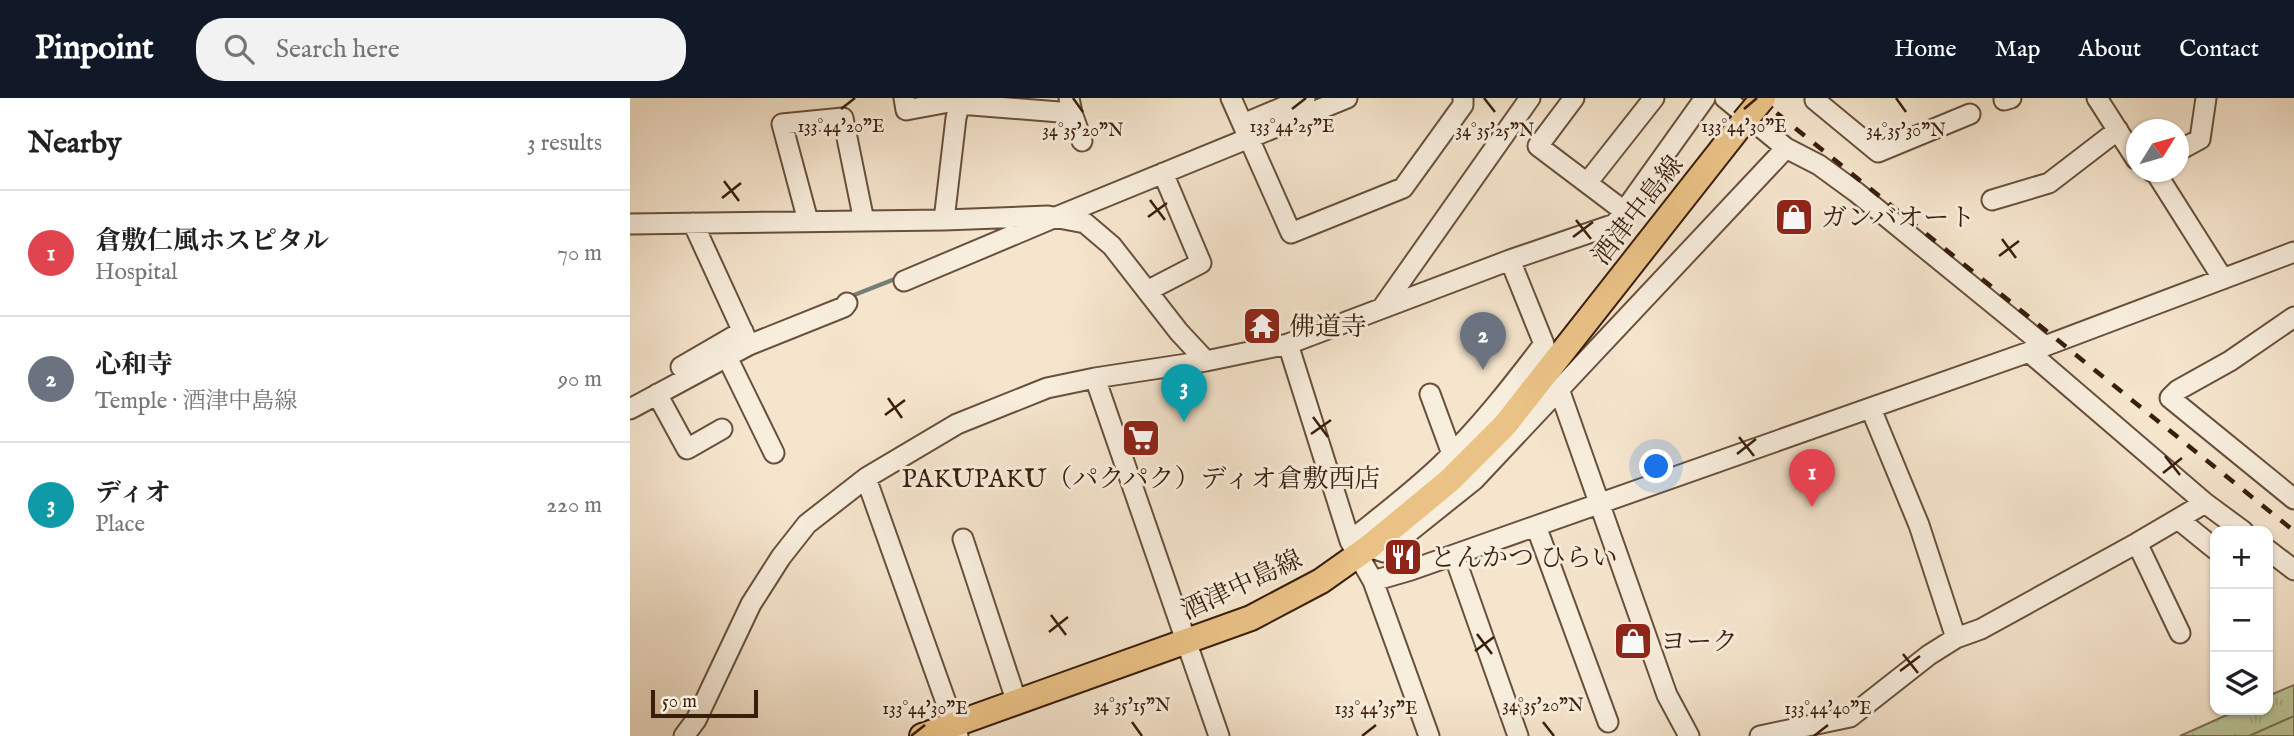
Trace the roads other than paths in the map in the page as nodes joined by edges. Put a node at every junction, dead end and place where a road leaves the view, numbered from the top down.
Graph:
1 (904, 98) edge
2 (1231, 98) edge
3 (1305, 98) edge
4 (1348, 98) edge
5 (1463, 98) edge
6 (1530, 98) edge
7 (1574, 98) edge
8 (1654, 98) edge
9 (1705, 98) edge
10 (1725, 98) edge
11 (1763, 98) edge
12 (2004, 98) edge
13 (2011, 98) edge
14 (2096, 98) edge
15 (2206, 98) edge
16 (1814, 99) edge
17 (960, 101) edge
18 (1071, 105) edge
19 (1970, 114) dead end
20 (2118, 130) junction
21 (1246, 131) junction
22 (1082, 141) dead end
23 (2126, 142) edge
24 (2189, 145) edge
25 (1786, 148) junction
26 (1163, 173) junction
27 (2163, 182) edge
28 (1587, 183) junction
29 (1992, 200) dead end
30 (1624, 211) junction
31 (1056, 217) junction
32 (944, 220) junction
33 (864, 221) junction
34 (808, 222) junction
35 (630, 224) edge
36 (695, 228) junction
37 (2294, 251) edge
38 (1510, 260) junction
39 (2223, 279) junction
40 (904, 282) dead end
41 (1147, 291) junction
42 (848, 303) dead end
43 (1382, 308) junction
44 (2294, 317) edge
45 (747, 338) junction
46 (1288, 344) junction
47 (2037, 349) junction
48 (727, 357) junction
49 (1206, 361) junction
50 (1095, 378) junction
51 (1559, 388) junction
52 (650, 391) junction
53 (1430, 394) dead end
54 (630, 409) edge
55 (1871, 409) junction
56 (722, 429) dead end
57 (774, 453) dead end
58 (1452, 454) junction
59 (866, 478) junction
60 (2294, 499) edge
61 (2205, 503) junction
62 (1599, 505) junction
63 (2178, 519) junction
64 (1536, 526) junction
65 (2236, 526) edge
66 (963, 540) dead end
67 (2137, 543) junction
68 (2210, 545) edge
69 (1359, 548) junction
70 (2273, 554) edge
71 (1454, 555) junction
72 (2294, 569) edge
73 (1373, 581) junction
74 (2180, 633) dead end
75 (1956, 638) junction
76 (1186, 643) junction
77 (1017, 703) junction
78 (1608, 722) dead end
79 (956, 730) edge
80 (1818, 730) edge
81 (684, 736) edge
82 (922, 736) edge
83 (1219, 736) edge
84 (1429, 736) edge
85 (1518, 736) edge
86 (1689, 736) edge
87 (1760, 736) edge

1 - 17 street
2 - 21 street
3 - 21 street
4 - 21 street
5 - 21 street
6 - 43 street
7 - 28 street
8 - 28 street
9 - 30 street
10 - 25 street
11 - 69 main road, 酒津中島線, bridge
12 - 13 street
14 - 20 street
15 - 24 street
16 - 19 street
17 - 18 street
17 - 32 street
18 - 22 street
20 - 23 street
20 - 29 street
21 - 26 street
25 - 47 street
25 - 51 street
26 - 31 street
26 - 41 street
27 - 39 street
28 - 30 street
30 - 38 street
31 - 32 street
31 - 40 street
31 - 41 street
32 - 33 street
33 - 34 street
33 - 34 street
34 - 36 street
35 - 36 street
36 - 45 street
37 - 39 street
38 - 43 street
38 - 58 street
39 - 47 street
41 - 49 street
42 - 45 street
43 - 46 street
44 - 60 street
45 - 48 street
45 - 52 street
46 - 49 street
46 - 69 street
47 - 55 street
47 - 61 street
48 - 52 street
48 - 57 street
49 - 50 street
50 - 59 street
50 - 76 street
51 - 62 street
51 - 69 street
52 - 54 street
52 - 56 street
53 - 58 street
55 - 62 street
55 - 75 street
58 - 69 street
59 - 79 street
59 - 81 street
61 - 63 street
61 - 65 street
62 - 64 street
62 - 86 street
63 - 67 street
63 - 68 street
64 - 71 street
64 - 78 street
66 - 77 street
67 - 74 street
67 - 75 street
69 - 73 street
69 - 76 main road, 酒津中島線
70 - 72 street
71 - 73 street
71 - 85 street
73 - 84 street
75 - 80 street
76 - 77 main road, 酒津中島線
76 - 83 street
77 - 79 main road, 酒津中島線
79 - 82 main road, 酒津中島線
80 - 87 street

